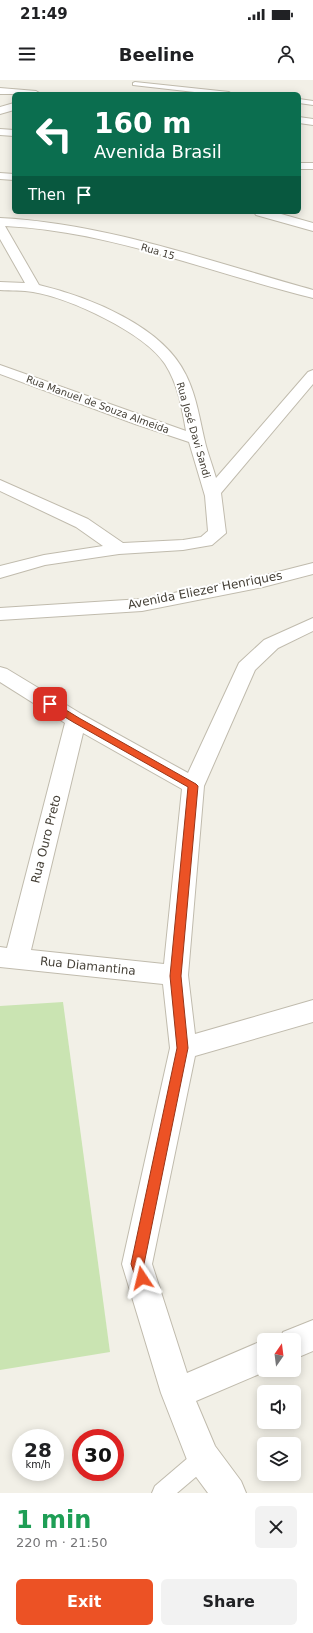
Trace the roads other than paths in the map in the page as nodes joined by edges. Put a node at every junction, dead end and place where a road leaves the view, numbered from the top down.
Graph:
1 (135, 84) dead end
2 (0, 91) edge
3 (12, 92) edge
4 (210, 92) edge
5 (301, 101) edge
6 (313, 103) edge
7 (12, 107) edge
8 (0, 111) edge
9 (301, 120) edge
10 (313, 122) edge
11 (0, 132) edge
12 (12, 134) edge
13 (301, 166) edge
14 (313, 166) edge
15 (0, 176) edge
16 (12, 177) edge
17 (267, 214) edge
18 (0, 222) edge
19 (313, 227) edge
20 (0, 228) edge
21 (0, 286) edge
22 (34, 288) junction
23 (313, 294) edge
24 (0, 369) edge
25 (313, 375) edge
26 (196, 439) junction
27 (0, 485) edge
28 (213, 492) junction
29 (119, 548) junction
30 (313, 568) edge
31 (0, 572) edge
32 (0, 614) edge
33 (313, 624) edge
34 (0, 673) edge
35 (76, 720) junction
36 (193, 786) junction
37 (8, 958) edge
38 (175, 976) junction
39 (313, 1011) edge
40 (182, 1048) junction
41 (313, 1334) edge
42 (301, 1340) edge
43 (257, 1359) edge
44 (177, 1393) junction
45 (203, 1458) junction
46 (162, 1493) edge
47 (228, 1493) edge

1 - 4 lane
2 - 3 street
5 - 6 lane
7 - 8 street
9 - 10 street
11 - 12 street
13 - 14 street
15 - 16 street
17 - 19 street
18 - 23 street, Rua 15
20 - 22 street
21 - 22 street, Rua José Davi Sandi
22 - 26 street, Rua José Davi Sandi
24 - 26 street, Rua Manuel de Souza Almeida
25 - 28 street
26 - 28 street, Rua José Davi Sandi
27 - 29 street
28 - 29 street, Rua José Davi Sandi
29 - 31 street
30 - 32 street, Avenida Eliezer Henriques
33 - 36 street
34 - 35 street
35 - 36 street
35 - 37 street, Rua Ouro Preto
36 - 38 street
37 - 38 street, Rua Diamantina
38 - 40 street
39 - 40 street
40 - 44 street
41 - 42 street
43 - 44 street
44 - 45 street
45 - 46 lane
45 - 47 street

